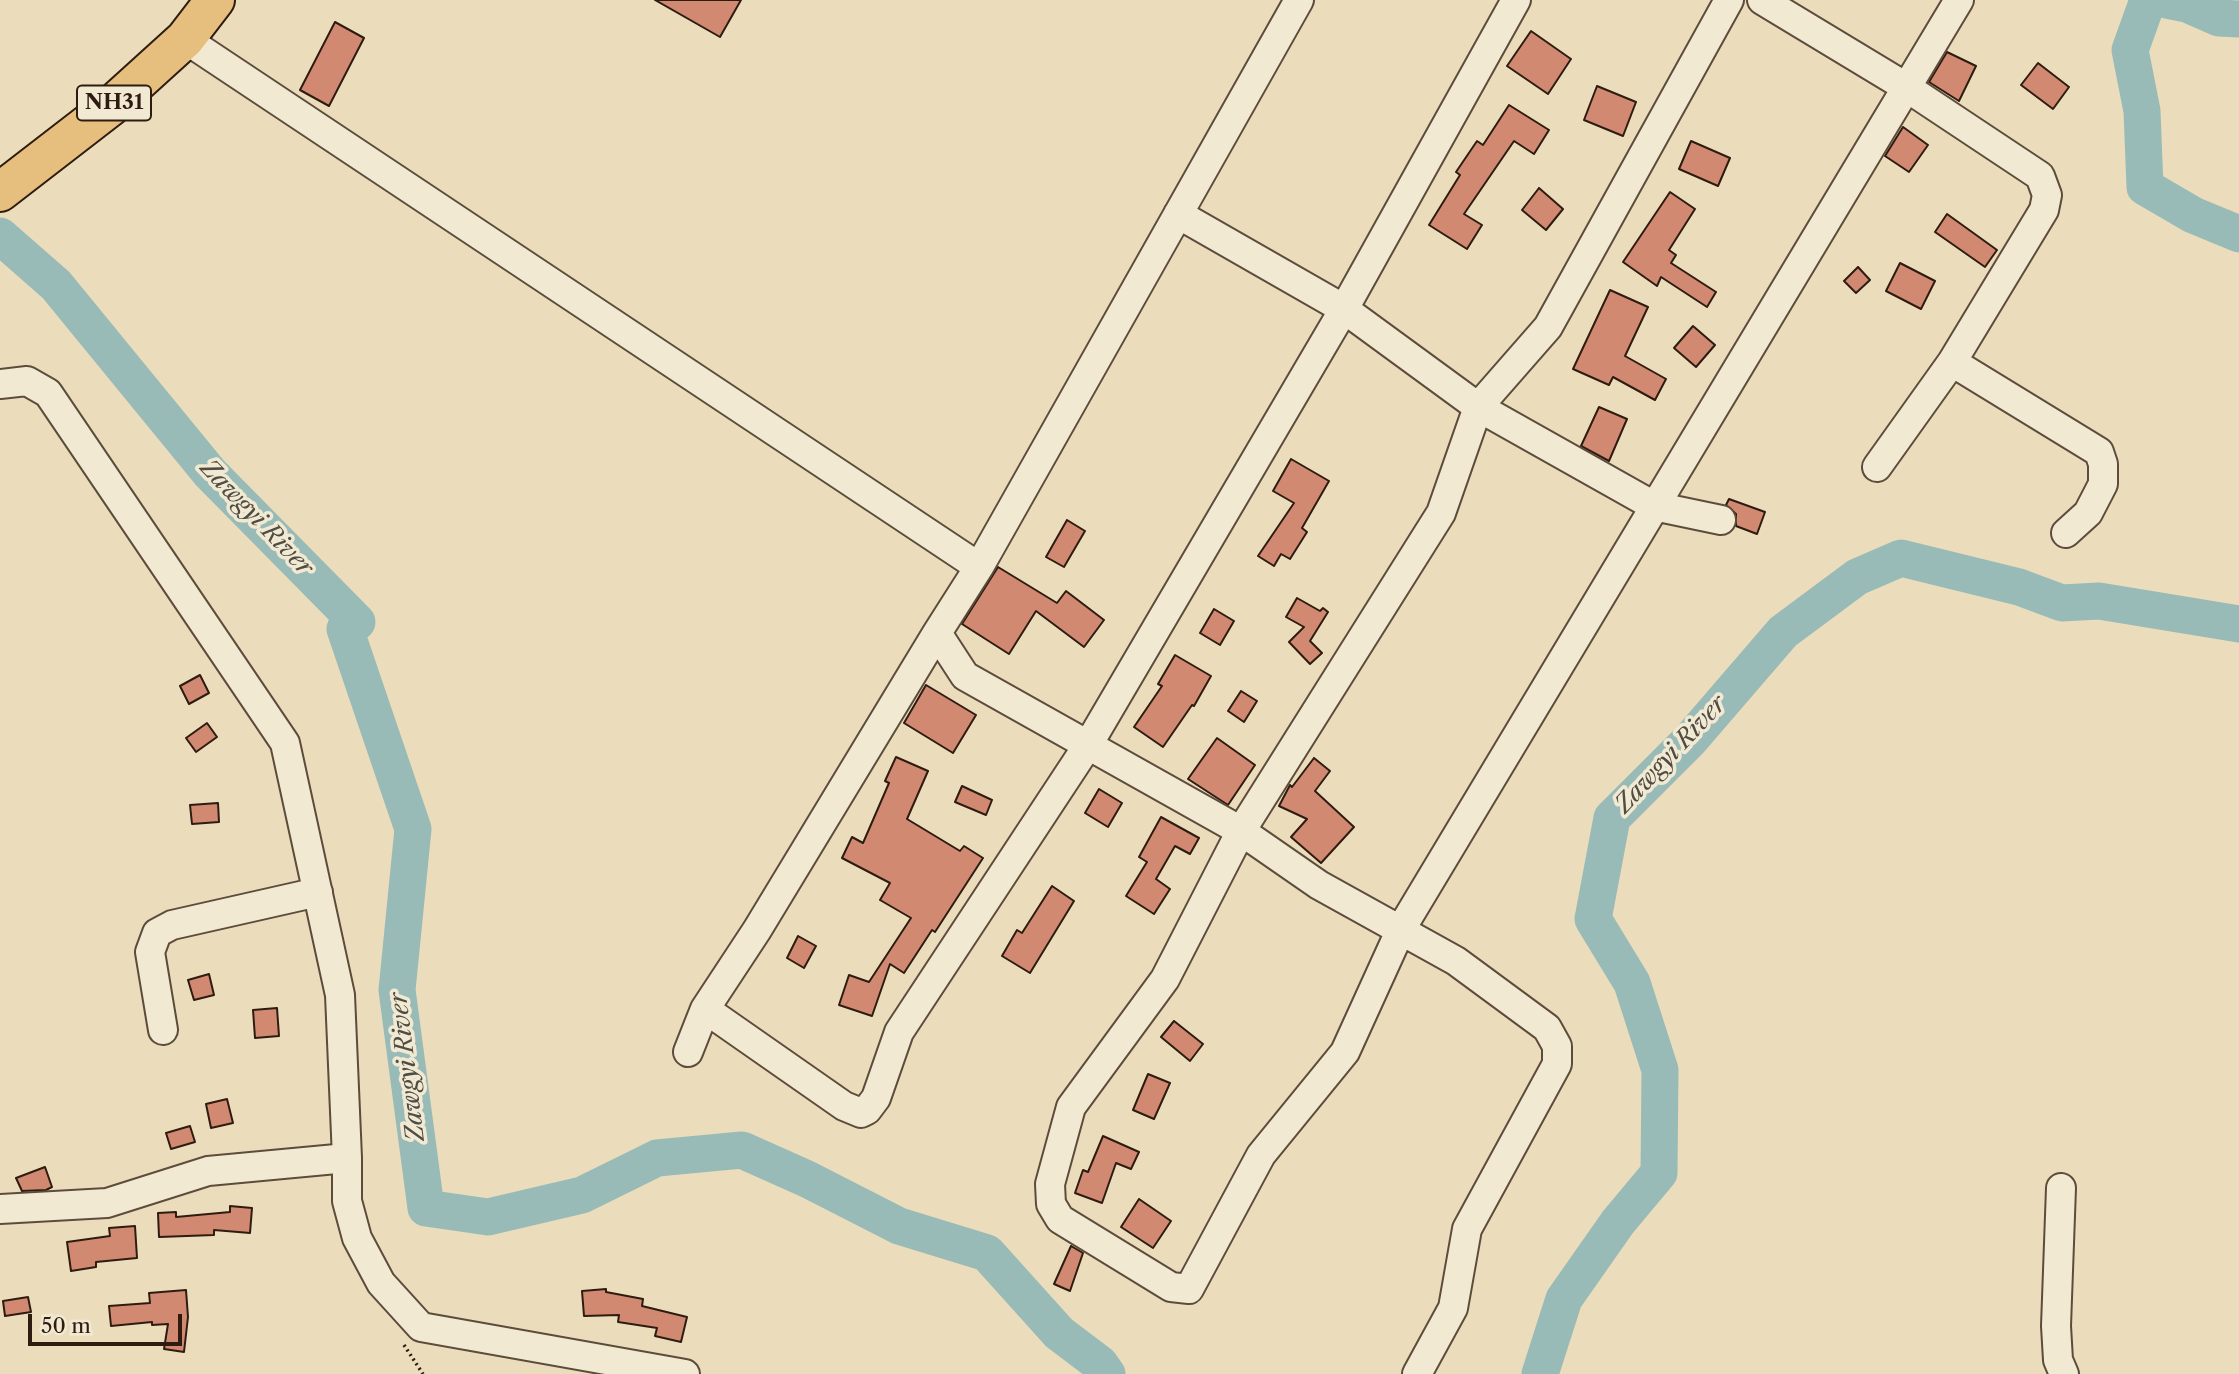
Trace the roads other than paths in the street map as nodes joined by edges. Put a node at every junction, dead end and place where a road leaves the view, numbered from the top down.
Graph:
1 (215, 0) edge
2 (1299, 0) edge
3 (1516, 0) edge
4 (1729, 0) edge
5 (1762, 0) edge
6 (1959, 0) edge
7 (185, 39) junction
8 (1906, 87) junction
9 (0, 192) edge
10 (1178, 214) junction
11 (1344, 309) junction
12 (1952, 362) junction
13 (0, 383) edge
14 (1478, 407) junction
15 (1877, 467) dead end
16 (1654, 506) junction
17 (1721, 520) dead end
18 (2066, 533) dead end
19 (979, 567) junction
20 (937, 633) junction
21 (1088, 745) junction
22 (1241, 831) junction
23 (318, 892) junction
24 (1401, 929) junction
25 (705, 1009) junction
26 (163, 1030) dead end
27 (688, 1052) dead end
28 (347, 1158) junction
29 (2061, 1188) dead end
30 (0, 1209) edge
31 (685, 1374) edge
32 (1417, 1374) edge
33 (2064, 1374) edge

1 - 7 highway, NH31
2 - 10 street
3 - 11 street
4 - 14 street
5 - 8 street
6 - 8 street
7 - 9 highway, NH31
7 - 19 street
8 - 12 street
8 - 16 street
10 - 11 street
10 - 19 street
11 - 14 street
11 - 21 street
12 - 15 street
12 - 18 street
13 - 23 street
14 - 16 street
14 - 22 street
16 - 17 street
16 - 24 street
19 - 20 street
20 - 21 street
20 - 25 street
21 - 22 street
21 - 25 street
22 - 24 street
22 - 24 street
23 - 26 street
23 - 28 street
24 - 32 street
25 - 27 street
28 - 30 street
28 - 31 street
29 - 33 street

